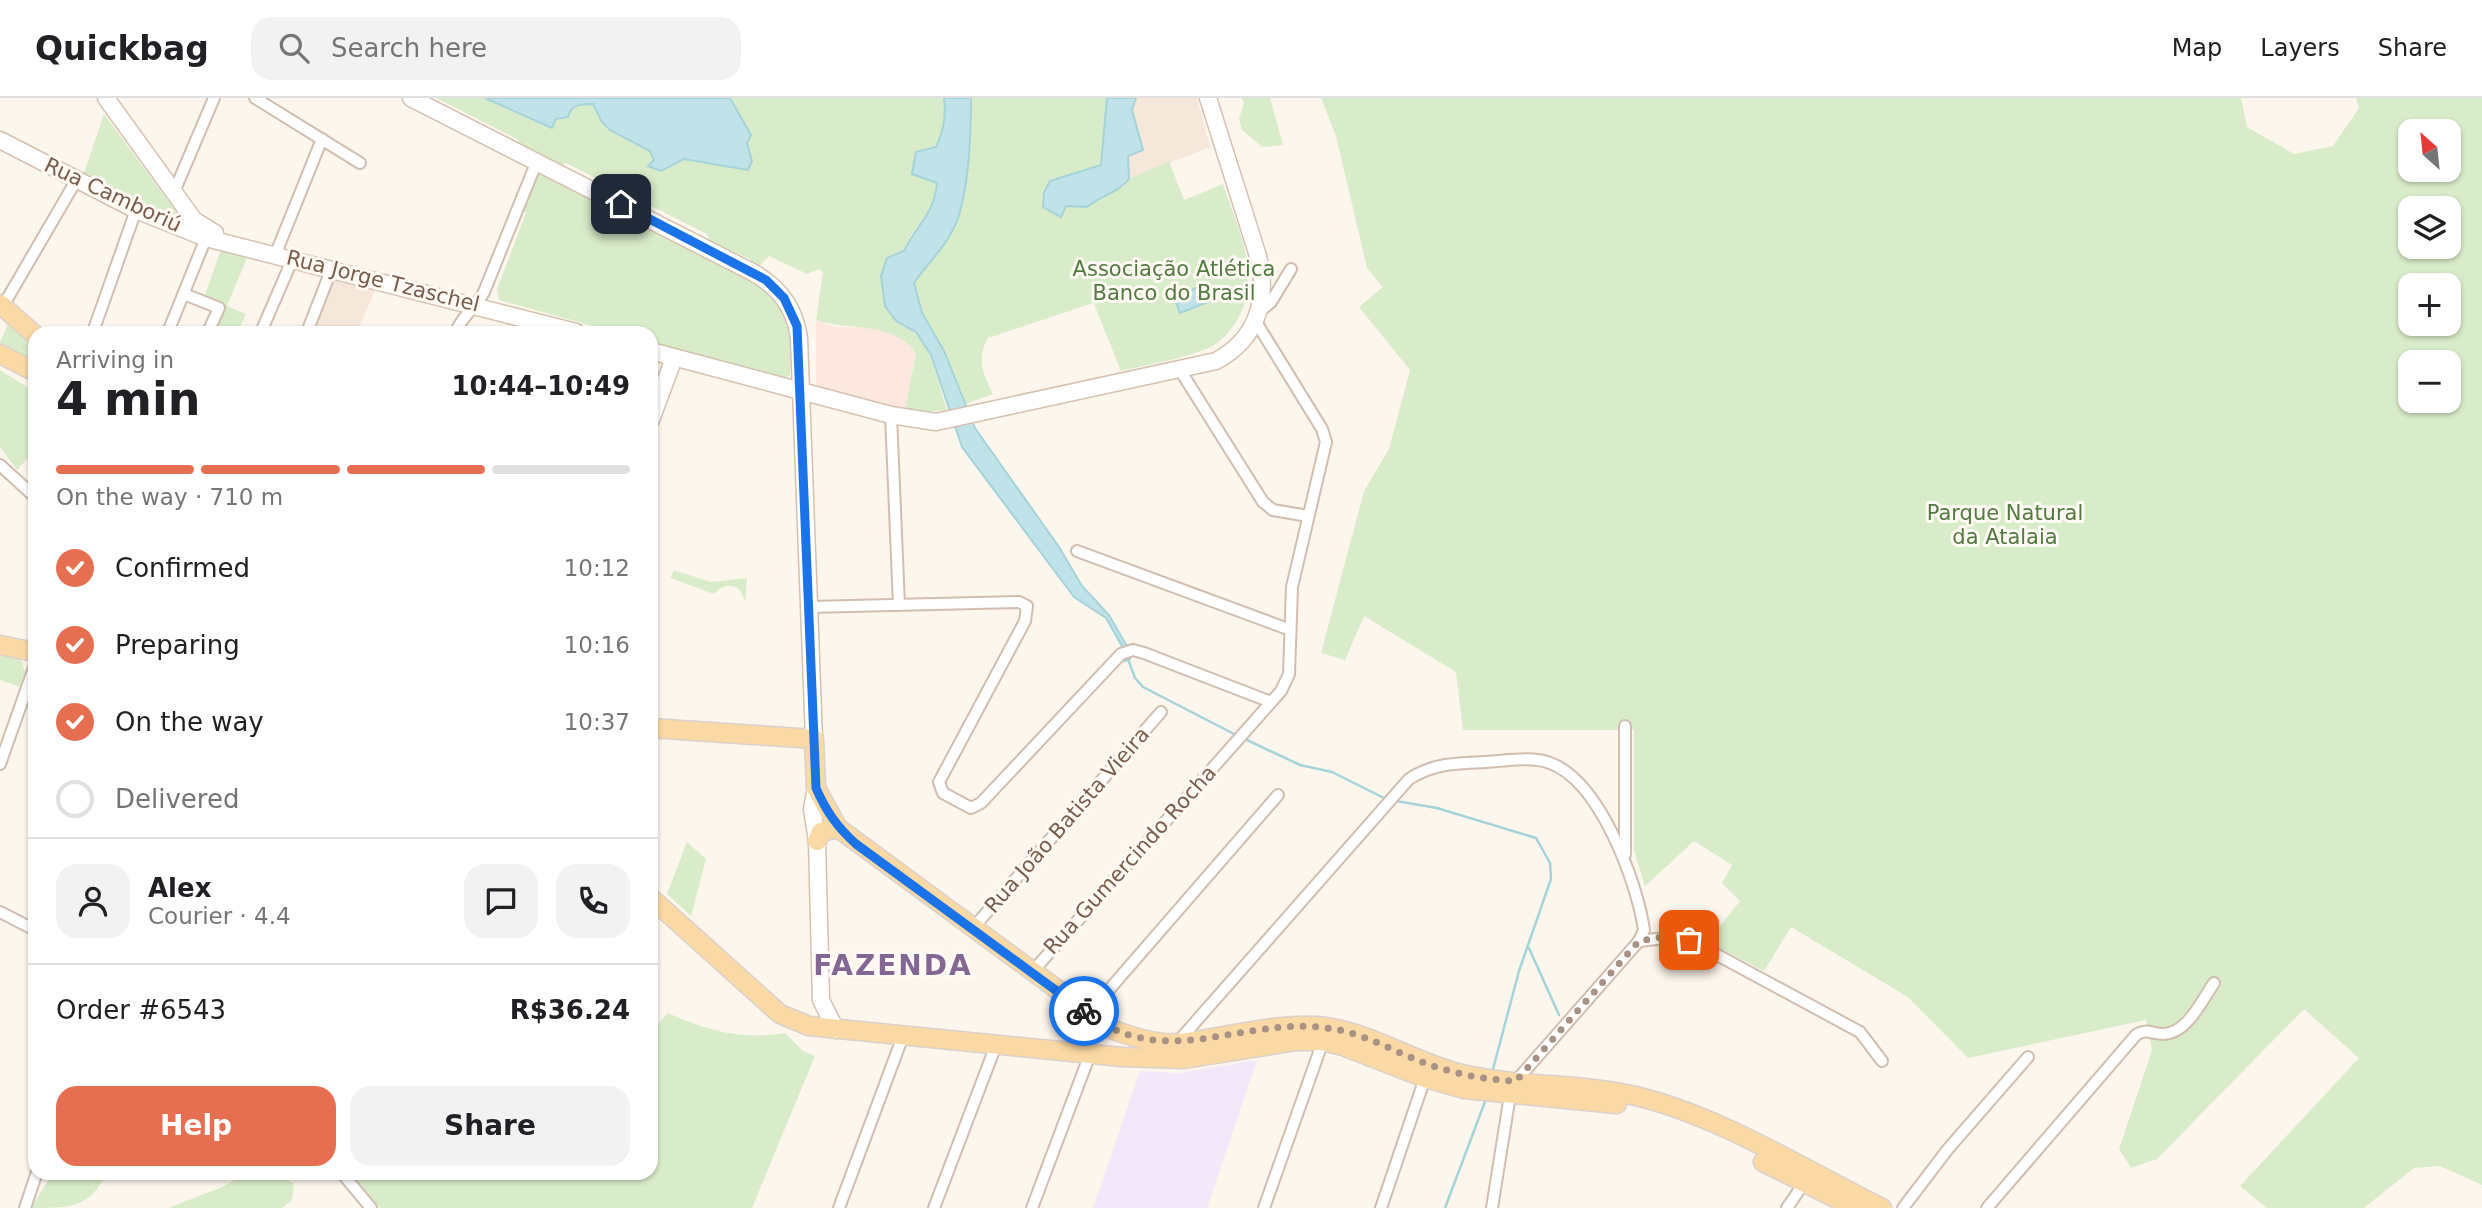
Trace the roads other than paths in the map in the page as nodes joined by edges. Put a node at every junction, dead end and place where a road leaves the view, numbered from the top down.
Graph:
1 (106, 98) edge
2 (214, 98) edge
3 (255, 98) edge
4 (411, 98) edge
5 (1208, 98) edge
6 (322, 139) junction
7 (0, 140) edge
8 (537, 161) junction
9 (360, 163) dead end
10 (76, 179) junction
11 (174, 192) junction
12 (136, 210) junction
13 (206, 238) junction
14 (229, 242) junction
15 (276, 253) junction
16 (293, 258) junction
17 (332, 268) junction
18 (1291, 269) dead end
19 (184, 294) junction
20 (478, 305) junction
21 (1, 311) edge
22 (1257, 317) junction
23 (95, 326) edge
24 (171, 326) edge
25 (211, 326) edge
26 (264, 326) edge
27 (309, 326) edge
28 (458, 326) edge
29 (550, 326) edge
30 (28, 330) edge
31 (658, 353) edge
32 (0, 354) edge
33 (674, 358) junction
34 (28, 368) edge
35 (1180, 370) junction
36 (801, 392) junction
37 (658, 401) edge
38 (891, 415) junction
39 (0, 465) edge
40 (28, 491) edge
41 (1308, 516) junction
42 (1077, 551) dead end
43 (899, 605) junction
44 (809, 607) junction
45 (1288, 629) junction
46 (0, 645) edge
47 (28, 651) edge
48 (28, 685) edge
49 (1271, 702) junction
50 (1161, 712) dead end
51 (1625, 726) dead end
52 (658, 728) edge
53 (814, 739) junction
54 (0, 764) edge
55 (816, 788) junction
56 (1278, 795) dead end
57 (838, 828) junction
58 (817, 841) junction
59 (1625, 863) junction
60 (658, 904) edge
61 (0, 912) edge
62 (28, 926) edge
63 (974, 927) junction
64 (1639, 941) junction
65 (1033, 971) junction
66 (2214, 983) dead end
67 (821, 1000) junction
68 (1088, 1014) junction
69 (809, 1026) junction
70 (1111, 1029) junction
71 (836, 1030) junction
72 (903, 1036) junction
73 (1323, 1041) junction
74 (996, 1045) junction
75 (1172, 1050) junction
76 (1096, 1054) junction
77 (2028, 1056) dead end
78 (1882, 1061) dead end
79 (1425, 1078) junction
80 (1479, 1084) junction
81 (1507, 1088) junction
82 (34, 1180) edge
83 (348, 1180) edge
84 (1804, 1183) junction
85 (25, 1208) edge
86 (371, 1208) edge
87 (839, 1208) edge
88 (934, 1208) edge
89 (1032, 1208) edge
90 (1264, 1208) edge
91 (1381, 1208) edge
92 (1492, 1208) edge
93 (1787, 1208) edge
94 (1855, 1208) edge
95 (1882, 1208) edge
96 (1903, 1208) edge
97 (1986, 1208) edge

1 - 11 main road
2 - 11 street
3 - 6 street
4 - 8 main road
5 - 22 main road
6 - 9 street
6 - 15 street
7 - 10 main road, Rua Camboriú
8 - 20 street
8 - 36 main road
10 - 12 main road, Rua Camboriú
10 - 21 street
11 - 14 main road
12 - 13 main road, Rua Camboriú
12 - 23 street
13 - 14 main road, Rua Camboriú
13 - 19 street
14 - 15 main road, Rua Jorge Tzaschel
15 - 16 main road, Rua Jorge Tzaschel
16 - 17 main road, Rua Jorge Tzaschel
16 - 26 street
17 - 20 main road, Rua Jorge Tzaschel
17 - 27 street
18 - 22 street
19 - 24 street
19 - 25 street
20 - 28 street
20 - 29 main road, Rua Jorge Tzaschel
21 - 30 main road
22 - 35 main road
22 - 41 street, Rua Gumercindo Rocha
31 - 33 main road
32 - 34 main road
33 - 36 main road
33 - 37 main road
35 - 38 main road
35 - 41 street
36 - 38 main road
36 - 44 main road
38 - 43 street
39 - 40 street
41 - 45 street, Rua Gumercindo Rocha
42 - 45 street
43 - 44 street
43 - 49 street
44 - 53 main road
45 - 49 street, Rua Gumercindo Rocha
46 - 47 main road
48 - 54 street
49 - 65 street, Rua Gumercindo Rocha
50 - 63 street, Rua João Batista Vieira
51 - 59 street
52 - 53 main road
53 - 55 main road
55 - 57 main road
55 - 58 main road
56 - 68 street
57 - 58 main road
57 - 63 main road
58 - 67 main road
59 - 64 street
59 - 75 street
60 - 69 main road
61 - 62 street
63 - 65 main road
64 - 78 street
64 - 81 street
65 - 68 main road
66 - 97 street
67 - 69 main road
67 - 71 main road
68 - 70 main road
69 - 71 main road
70 - 75 main road
70 - 76 main road
71 - 72 main road
72 - 74 main road
72 - 87 street
73 - 75 main road
73 - 79 main road
73 - 90 street
74 - 76 main road
74 - 88 street
75 - 76 main road
75 - 80 main road
76 - 89 street
77 - 96 street
79 - 80 main road
79 - 91 street
80 - 81 main road
81 - 84 main road
81 - 92 street
81 - 95 main road
82 - 85 street
83 - 86 street
84 - 93 street
84 - 94 main road

